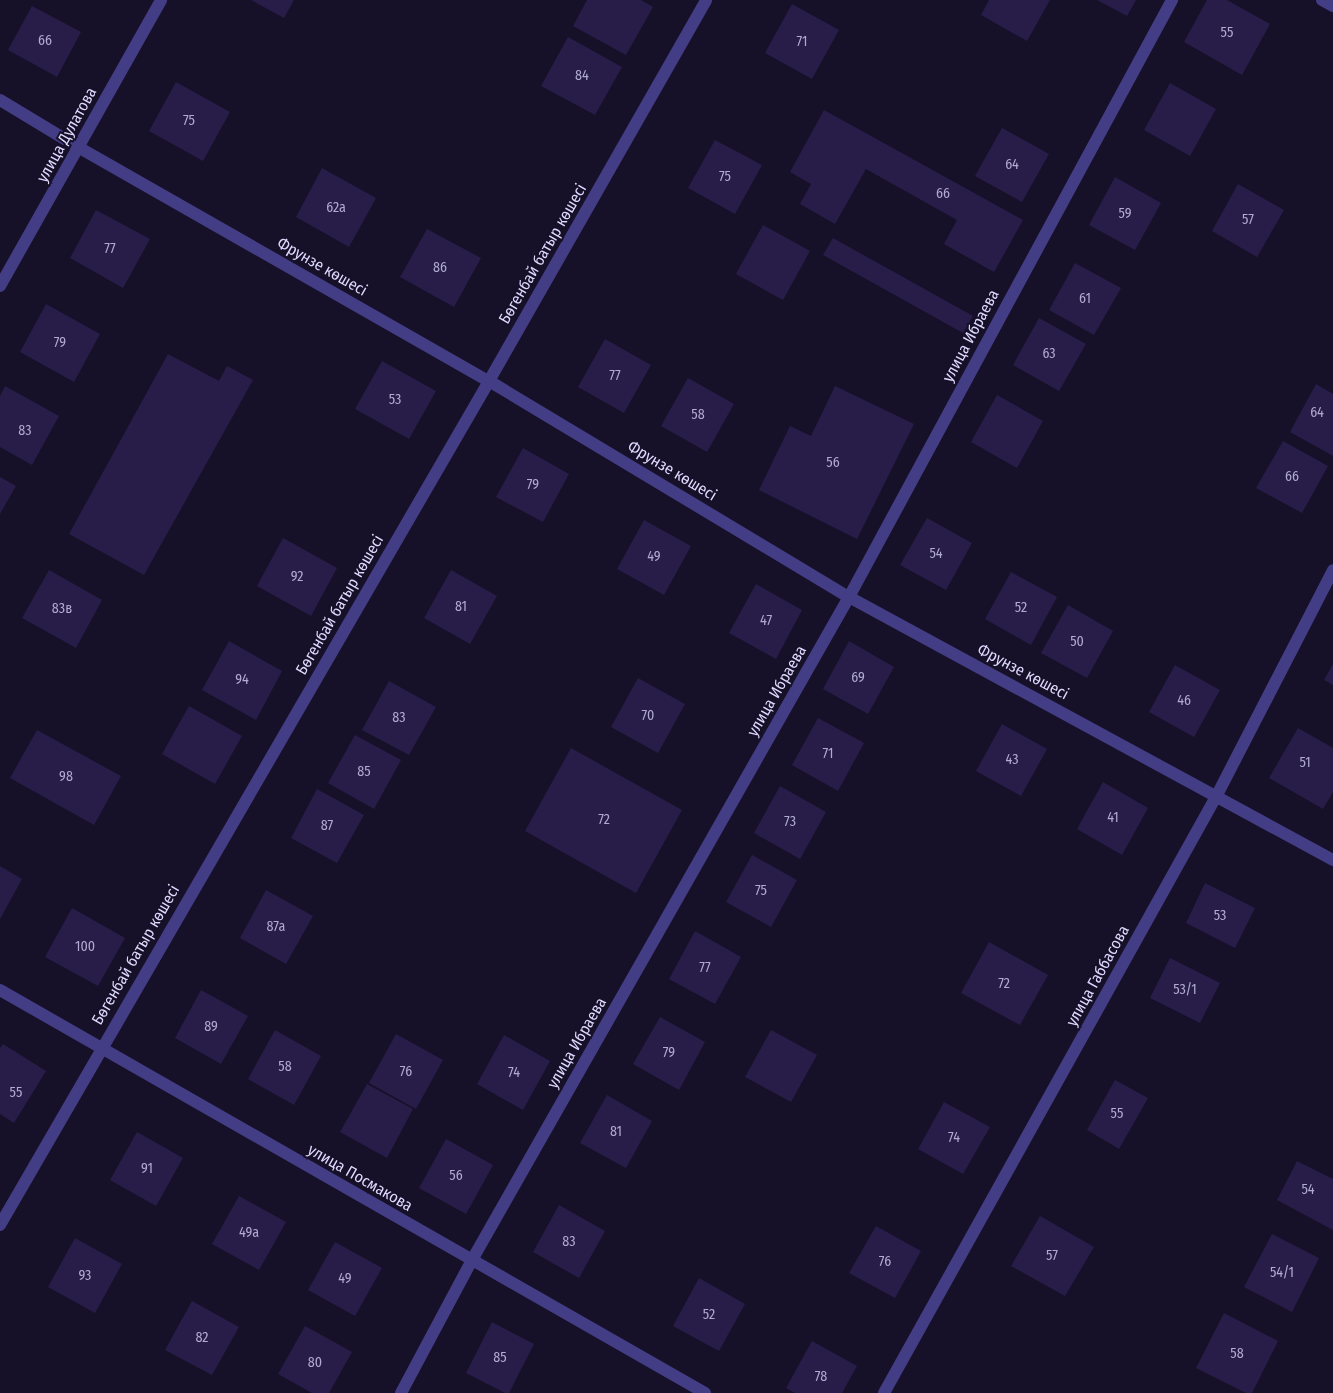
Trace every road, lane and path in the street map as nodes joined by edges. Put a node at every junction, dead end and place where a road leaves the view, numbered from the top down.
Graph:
1 (161, 0) edge
2 (706, 0) edge
3 (1172, 0) edge
4 (1322, 0) edge
5 (1333, 6) edge
6 (0, 100) edge
7 (78, 147) junction
8 (0, 286) edge
9 (489, 380) junction
10 (1333, 570) edge
11 (849, 596) junction
12 (1217, 796) junction
13 (1333, 860) edge
14 (0, 990) edge
15 (100, 1049) junction
16 (0, 1225) edge
17 (472, 1260) junction
18 (401, 1393) edge
19 (705, 1393) edge
20 (884, 1393) edge

1 - 7 street, улица Дулатова
2 - 9 street, Бөгенбай батыр көшесі
3 - 11 street, улица Ибраева
4 - 5 street
6 - 7 street, Фрунзе көшесі
7 - 8 street, улица Дулатова
7 - 9 street, Фрунзе көшесі
9 - 11 street, Фрунзе көшесі
9 - 15 street, Бөгенбай батыр көшесі
10 - 12 street, улица Габбасова
11 - 12 street, Фрунзе көшесі
11 - 17 street, улица Ибраева
12 - 13 street, Фрунзе көшесі
12 - 20 street, улица Габбасова
14 - 15 street, улица Посмакова
15 - 16 street, Бөгенбай батыр көшесі
15 - 17 street, улица Посмакова
17 - 18 street, улица Ибраева
17 - 19 street, улица Посмакова

